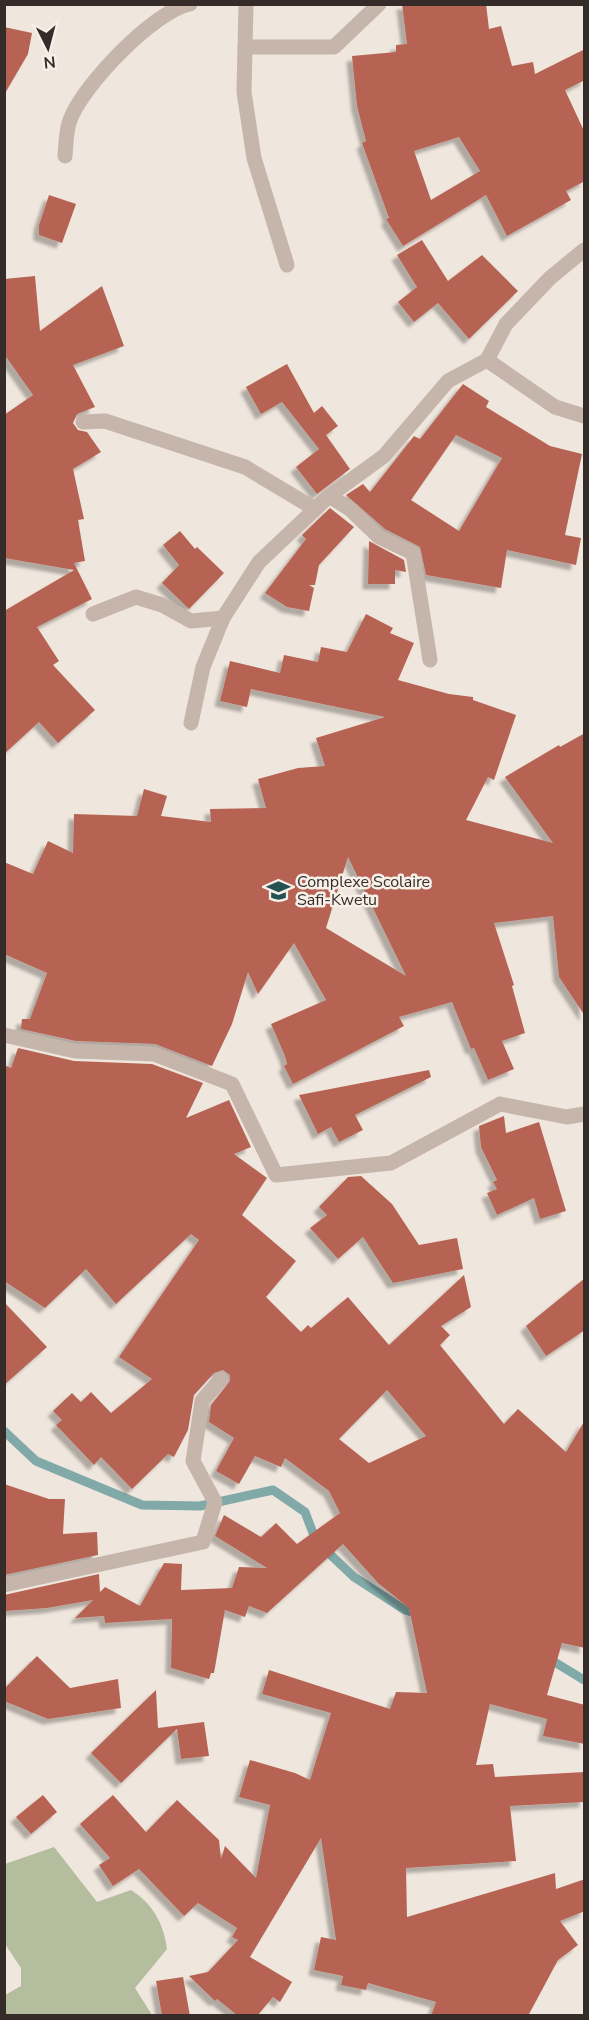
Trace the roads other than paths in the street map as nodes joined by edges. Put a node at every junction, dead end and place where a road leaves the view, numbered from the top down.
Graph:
1 (190, 4) edge
2 (246, 4) edge
3 (379, 4) edge
4 (245, 47) junction
5 (64, 156) dead end
6 (585, 250) edge
7 (287, 265) dead end
8 (487, 360) junction
9 (585, 416) edge
10 (83, 422) dead end
11 (329, 496) junction
12 (315, 509) junction
13 (93, 614) dead end
14 (223, 618) junction
15 (430, 660) dead end
16 (191, 723) dead end
17 (4, 1035) edge
18 (585, 1114) edge
19 (221, 1379) dead end
20 (4, 1585) edge

1 - 5 street
2 - 4 street
3 - 4 street
4 - 7 street
6 - 8 street
8 - 9 street
8 - 11 street
10 - 12 street
11 - 12 street
11 - 15 street
12 - 14 street
13 - 14 street
14 - 16 street
17 - 18 street
19 - 20 street

